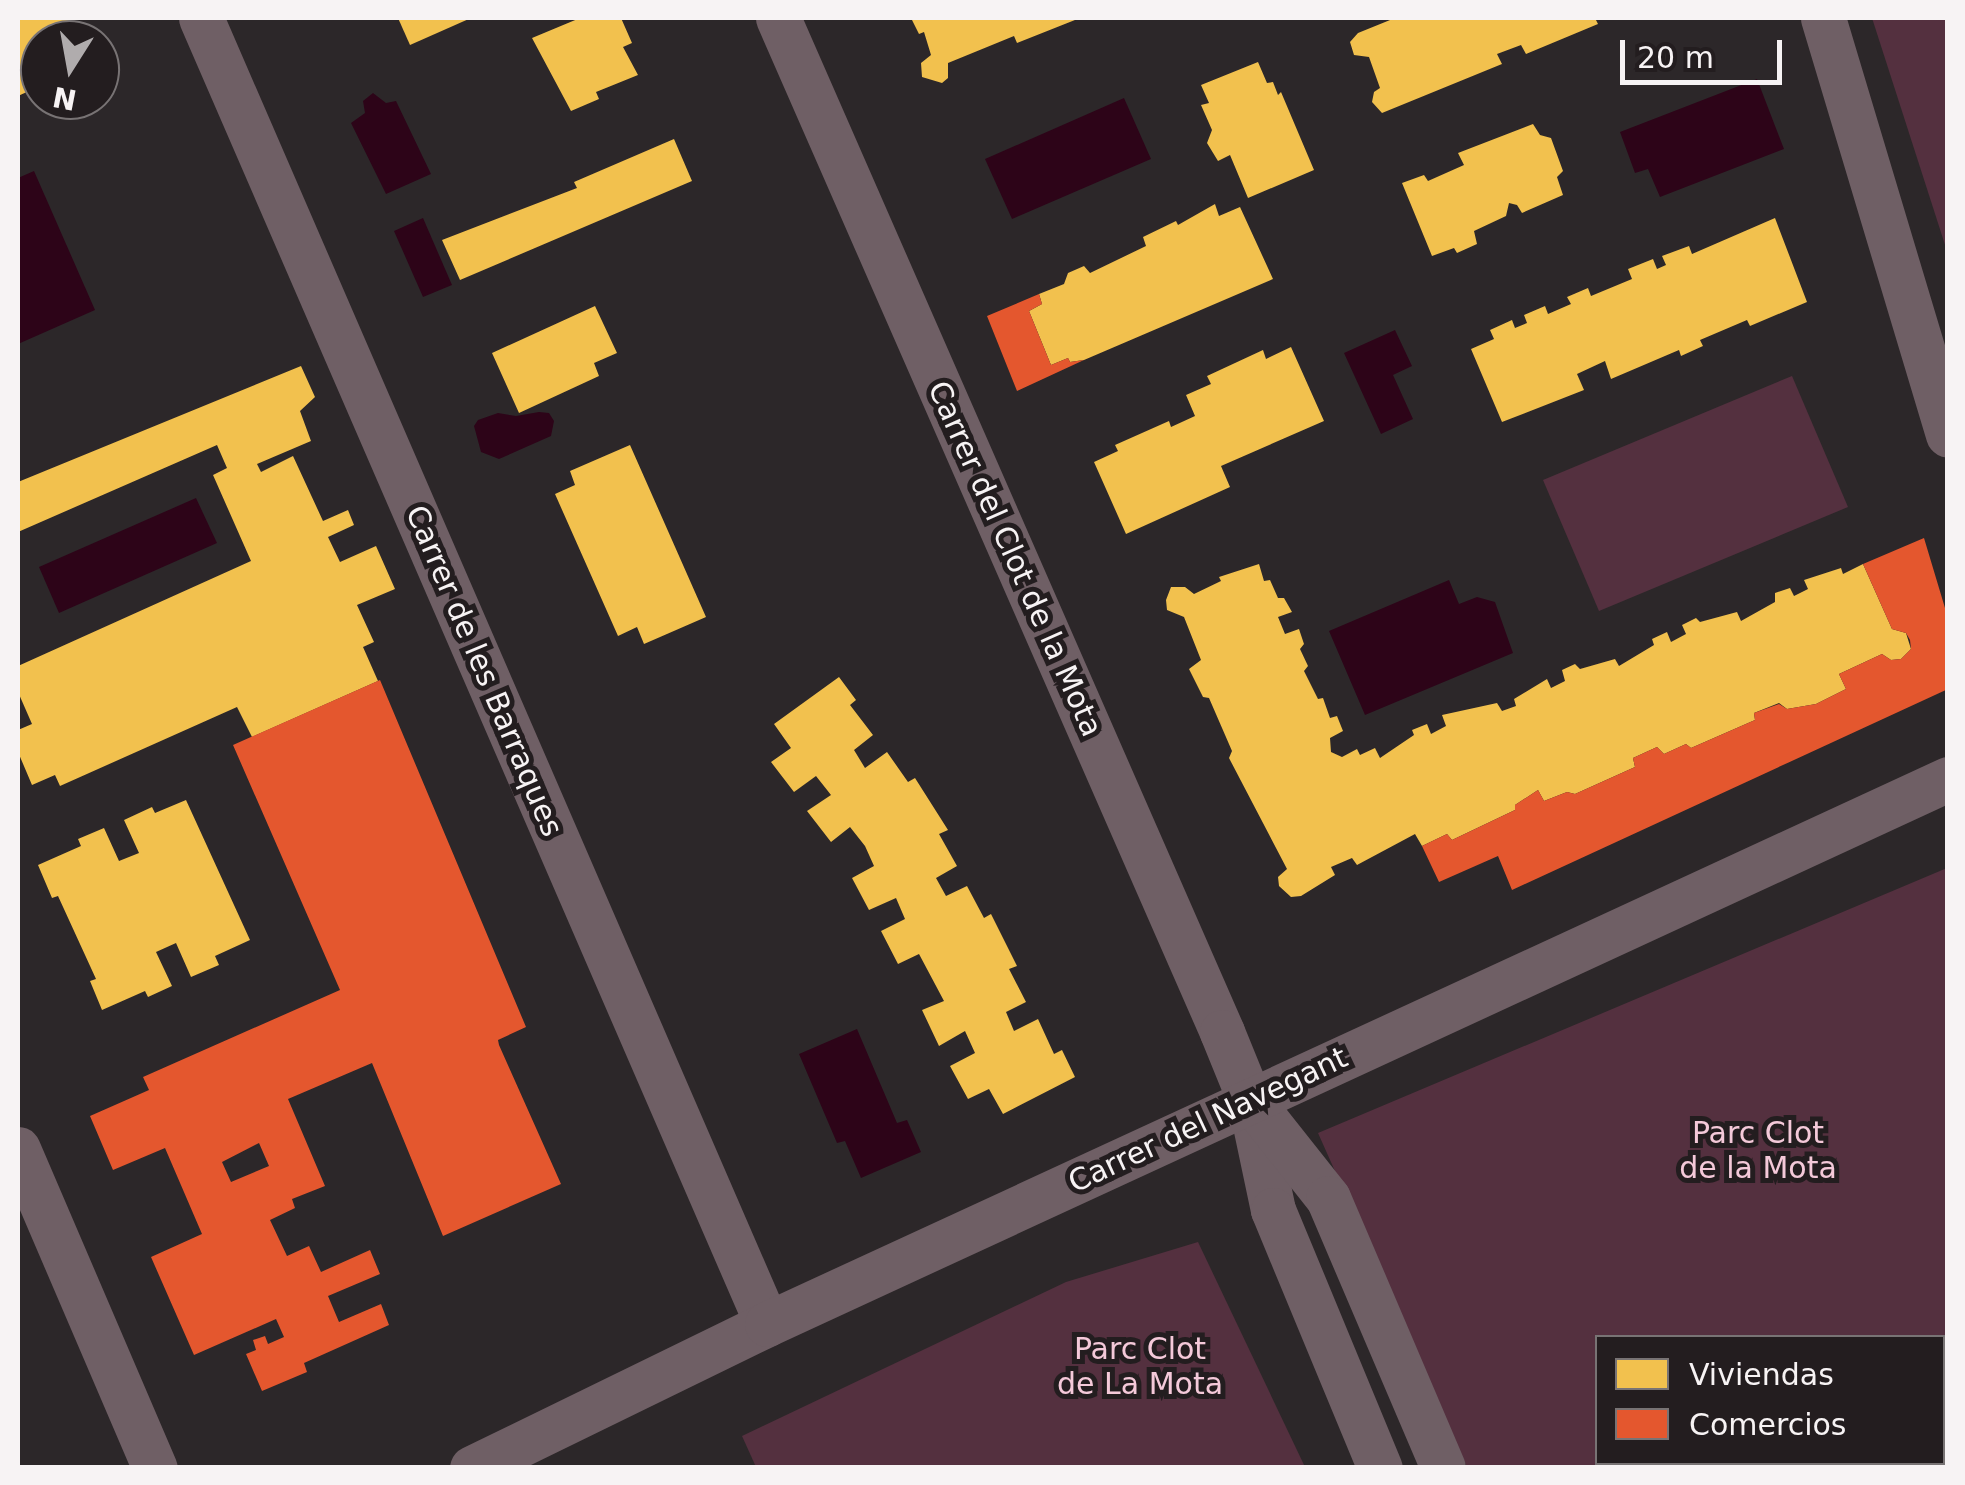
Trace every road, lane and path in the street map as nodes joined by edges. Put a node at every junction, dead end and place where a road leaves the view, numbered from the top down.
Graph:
1 (201, 18) edge
2 (778, 18) edge
3 (1824, 18) edge
4 (1948, 436) edge
5 (1948, 779) edge
6 (1250, 1101) junction
7 (18, 1150) edge
8 (767, 1324) junction
9 (154, 1468) edge
10 (472, 1468) edge
11 (1380, 1468) edge
12 (1443, 1468) edge

1 - 8 street, Carrer de les Barraques
2 - 6 street, Carrer del Clot de la Mota
3 - 4 street
5 - 6 street, Carrer del Navegant
6 - 8 street, Carrer del Navegant
6 - 11 street, Carrer del Clot de la Mota
6 - 12 street, Carrer del Clot de la Mota
7 - 9 street
8 - 10 street, Carrer del Navegant

